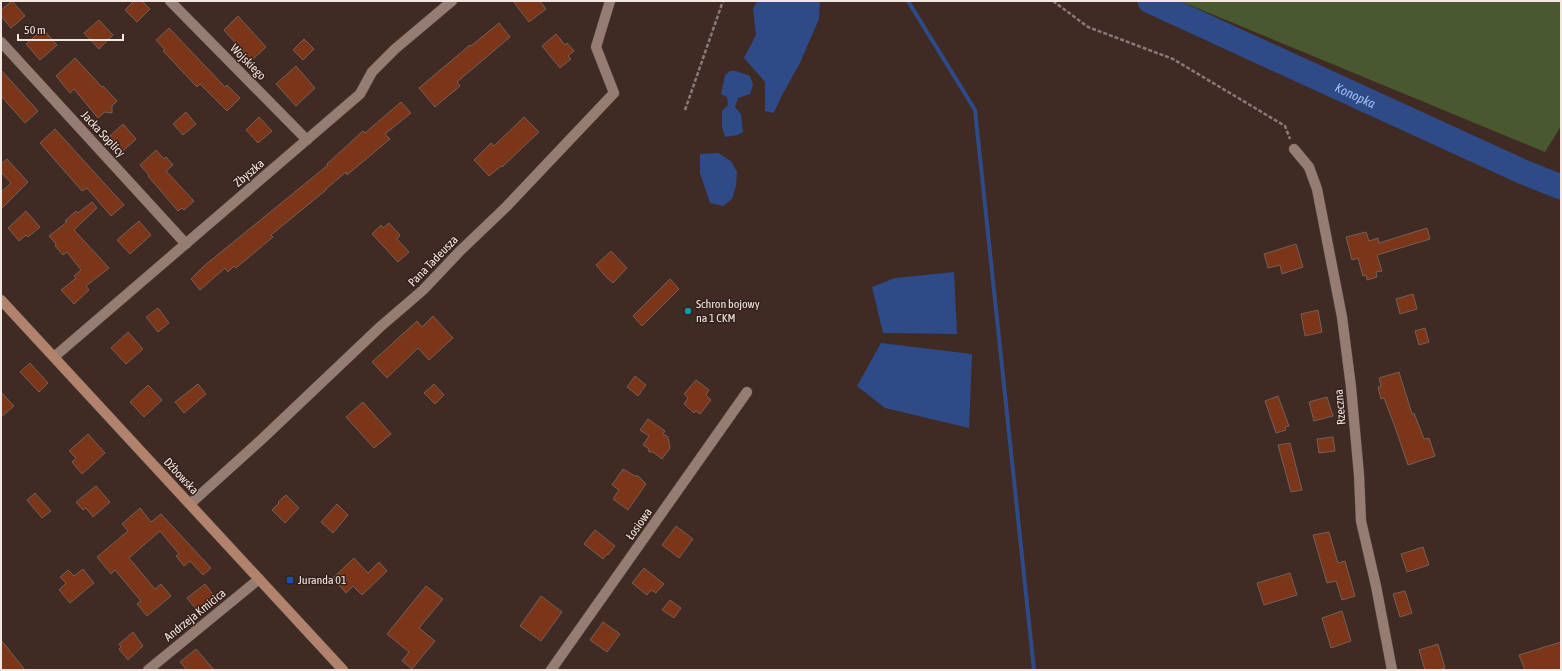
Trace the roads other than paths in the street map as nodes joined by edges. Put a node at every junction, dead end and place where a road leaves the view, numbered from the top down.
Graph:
1 (170, 1) edge
2 (452, 1) edge
3 (610, 1) edge
4 (1, 42) edge
5 (307, 140) junction
6 (1294, 149) road end
7 (186, 244) junction
8 (1, 300) edge
9 (54, 357) junction
10 (747, 392) dead end
11 (190, 504) junction
12 (259, 579) junction
13 (148, 670) edge
14 (343, 670) edge
15 (551, 670) edge
16 (1392, 670) edge

1 - 5 street, Wojskiego
2 - 5 street, Zbyszka
3 - 11 street, Pana Tadeusza
4 - 7 street, Jacka Soplicy
5 - 7 street, Zbyszka
6 - 16 street, Rzeczna
7 - 9 street, Zbyszka
8 - 9 main road, Dźbowska
9 - 11 main road, Dźbowska
10 - 15 street, Łosiowa
11 - 12 main road, Dźbowska
12 - 13 street, Andrzeja Kmicica
12 - 14 main road, Dźbowska

